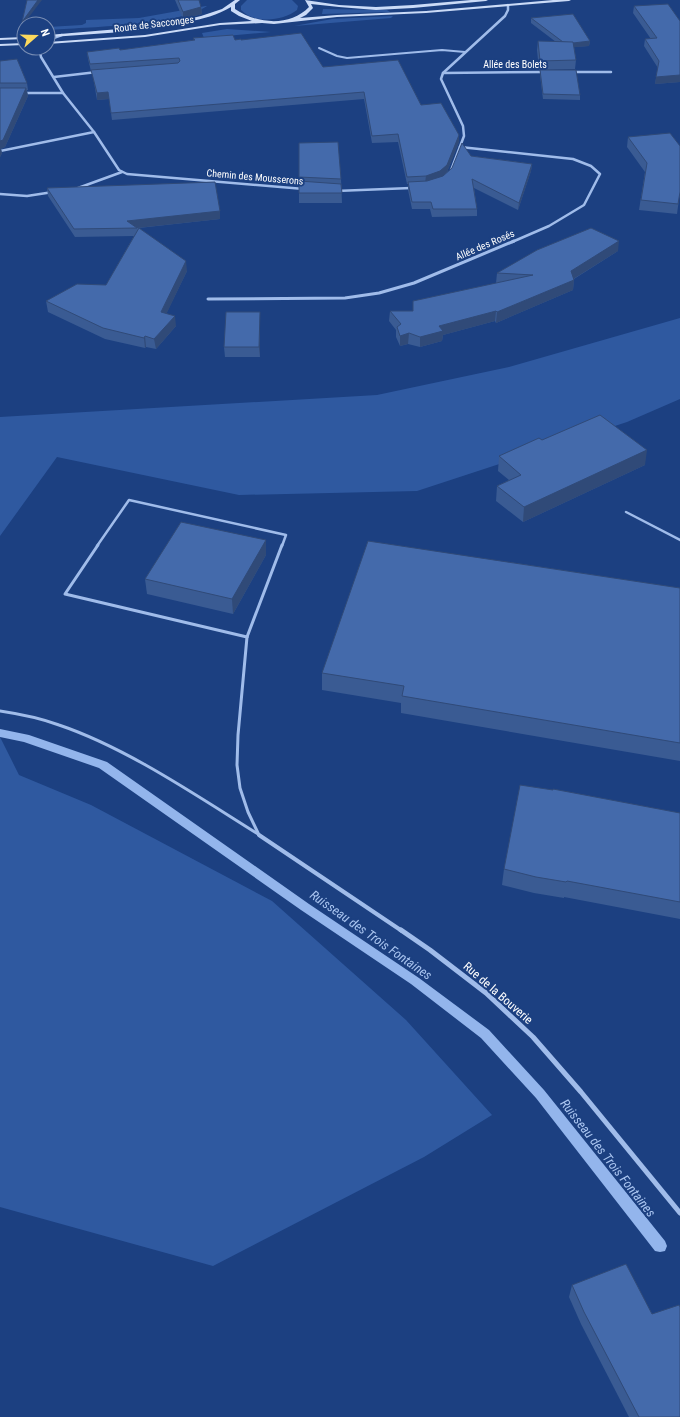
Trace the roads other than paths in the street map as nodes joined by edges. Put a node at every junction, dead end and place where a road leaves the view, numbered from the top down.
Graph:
1 (238, 0) edge
2 (486, 0) edge
3 (569, 0) edge
4 (308, 1) edge
5 (233, 4) junction
6 (508, 5) junction
7 (288, 21) junction
8 (262, 22) junction
9 (62, 34) junction
10 (56, 35) edge
11 (56, 37) edge
12 (16, 38) edge
13 (0, 39) edge
14 (56, 43) edge
15 (16, 44) edge
16 (0, 45) edge
17 (319, 48) dead end
18 (465, 52) junction
19 (41, 56) edge
20 (101, 72) edge
21 (443, 72) junction
22 (547, 72) edge
23 (563, 72) edge
24 (611, 72) dead end
25 (54, 77) junction
26 (16, 93) edge
27 (63, 93) junction
28 (94, 132) junction
29 (460, 147) junction
30 (0, 151) edge
31 (122, 172) junction
32 (445, 177) edge
33 (414, 187) edge
34 (73, 189) edge
35 (309, 189) edge
36 (58, 191) edge
37 (333, 191) edge
38 (0, 194) edge
39 (208, 300) dead end
40 (626, 512) dead end
41 (680, 540) edge
42 (247, 637) junction
43 (0, 711) edge
44 (259, 835) junction
45 (680, 1213) edge

1 - 5 street, Route de Sacconges
2 - 4 street
3 - 6 street
4 - 7 street
5 - 8 street
5 - 9 street, Route de Sacconges
6 - 7 street
6 - 18 street
7 - 8 street
8 - 14 street, Route de Sacconges
9 - 10 street, Route de Sacconges
9 - 11 street
12 - 13 street
15 - 16 street
17 - 18 lane
18 - 21 street
19 - 25 street
20 - 25 street
21 - 22 street, Allée des Bolets
21 - 29 street
23 - 24 street, Allée des Bolets
25 - 27 street
26 - 27 street
27 - 28 street
28 - 30 street
28 - 31 street
29 - 32 street
29 - 39 street, Allée des Rosés
31 - 34 street
31 - 35 street, Chemin des Mousserons
33 - 37 street
36 - 38 street
40 - 41 lane
42 - 42 lane
42 - 44 lane
43 - 44 lane
44 - 45 street, Rue de la Bouverie

